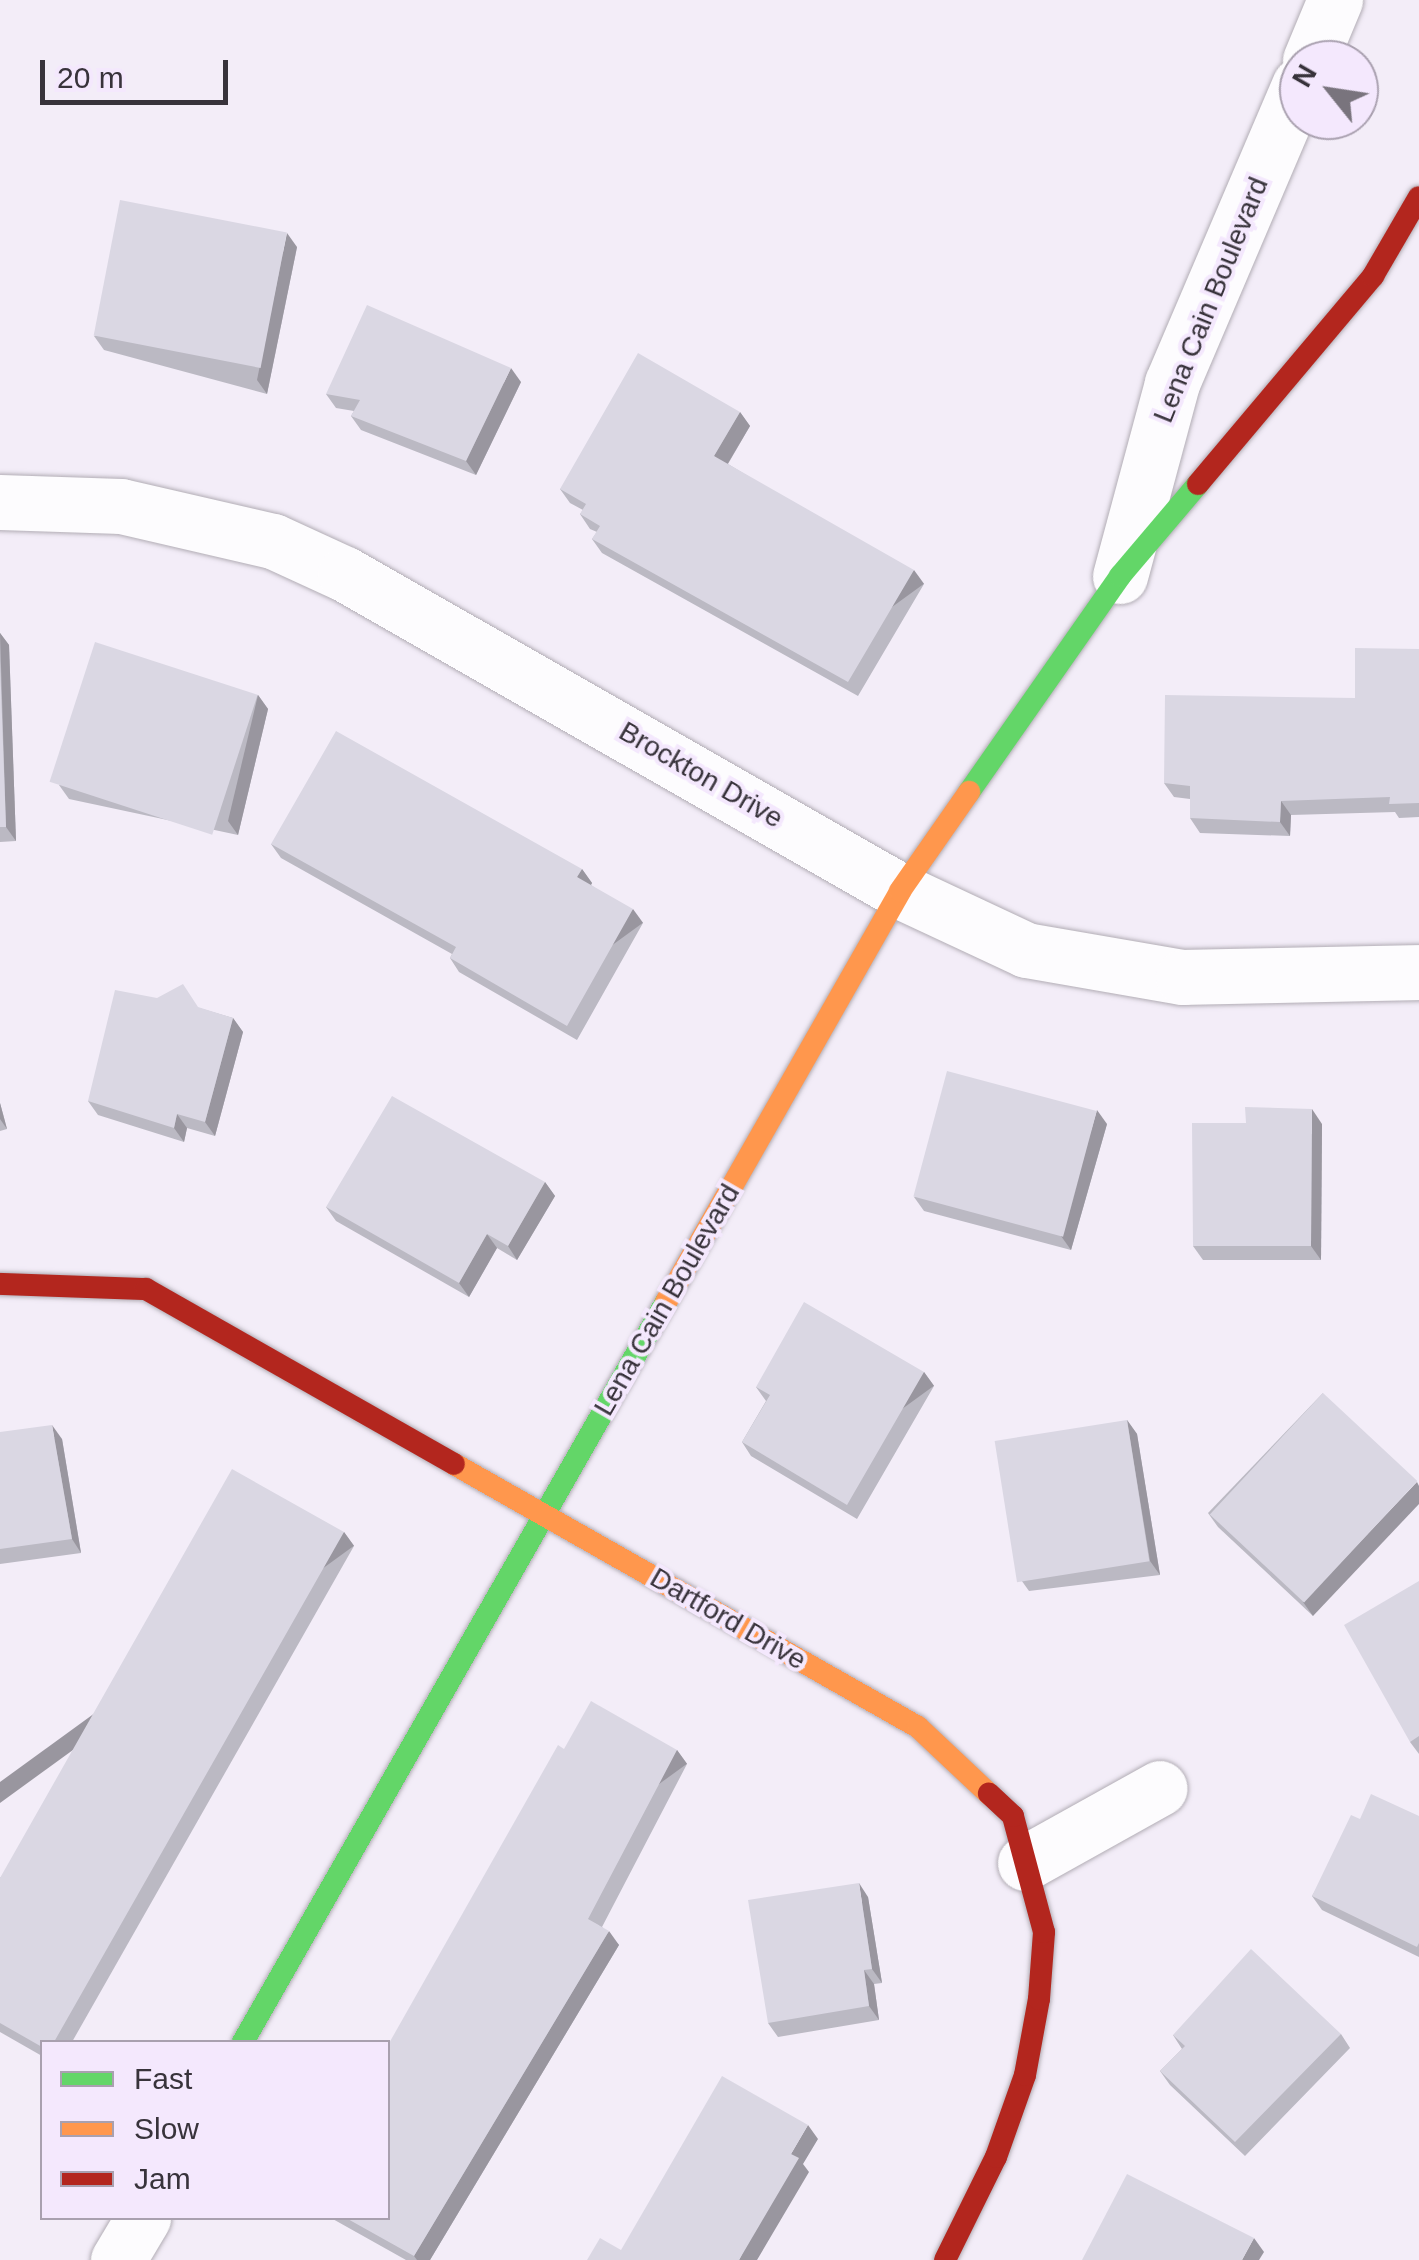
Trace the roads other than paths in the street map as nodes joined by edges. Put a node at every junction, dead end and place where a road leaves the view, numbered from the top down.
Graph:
1 (1336, 0) edge
2 (1319, 40) edge
3 (1279, 133) edge
4 (1419, 197) edge
5 (0, 502) edge
6 (1120, 576) junction
7 (900, 891) junction
8 (1419, 972) edge
9 (0, 1284) edge
10 (545, 1515) junction
11 (1160, 1788) dead end
12 (1025, 1863) junction
13 (244, 2040) edge
14 (141, 2220) edge
15 (118, 2260) edge
16 (945, 2260) edge

1 - 2 street
3 - 6 street, Lena Cain Boulevard
4 - 6 street, Lena Cain Boulevard
5 - 7 street, Brockton Drive
6 - 7 street, Lena Cain Boulevard
7 - 8 street, Brockton Drive
7 - 10 street, Lena Cain Boulevard
9 - 10 street, Dartford Drive
10 - 12 street, Dartford Drive
10 - 13 street, Lena Cain Boulevard
11 - 12 street
12 - 16 street, Dartford Drive
14 - 15 street

